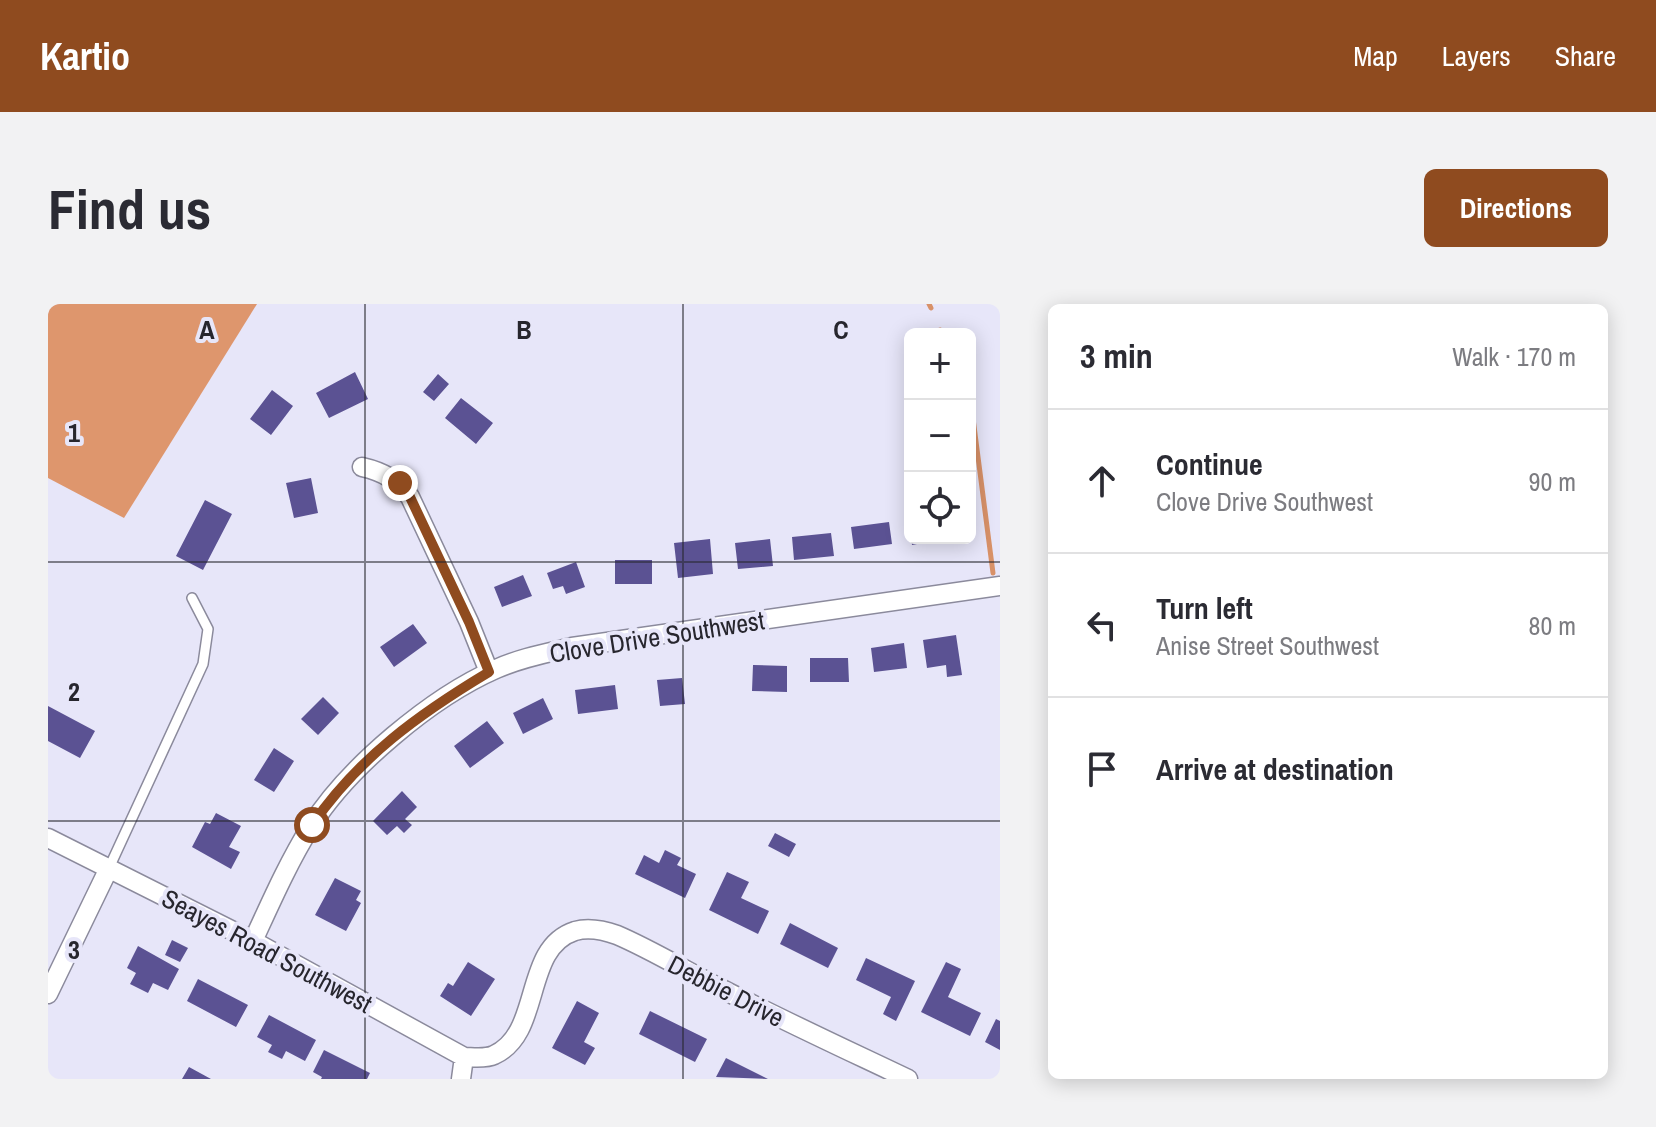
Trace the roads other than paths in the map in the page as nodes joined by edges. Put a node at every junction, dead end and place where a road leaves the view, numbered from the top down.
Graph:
1 (362, 467) dead end
2 (1000, 586) edge
3 (192, 598) dead end
4 (489, 672) junction
5 (48, 838) edge
6 (109, 868) junction
7 (253, 941) junction
8 (48, 994) edge
9 (464, 1057) junction
10 (461, 1079) edge
11 (908, 1079) edge

1 - 4 street
2 - 4 street, Clove Drive Southwest
3 - 6 lane
4 - 7 street, Clove Drive Southwest
5 - 6 street, Seayes Road Southwest
6 - 7 street, Seayes Road Southwest
6 - 8 street
7 - 9 street, Seayes Road Southwest
9 - 10 street
9 - 11 street, Debbie Drive

